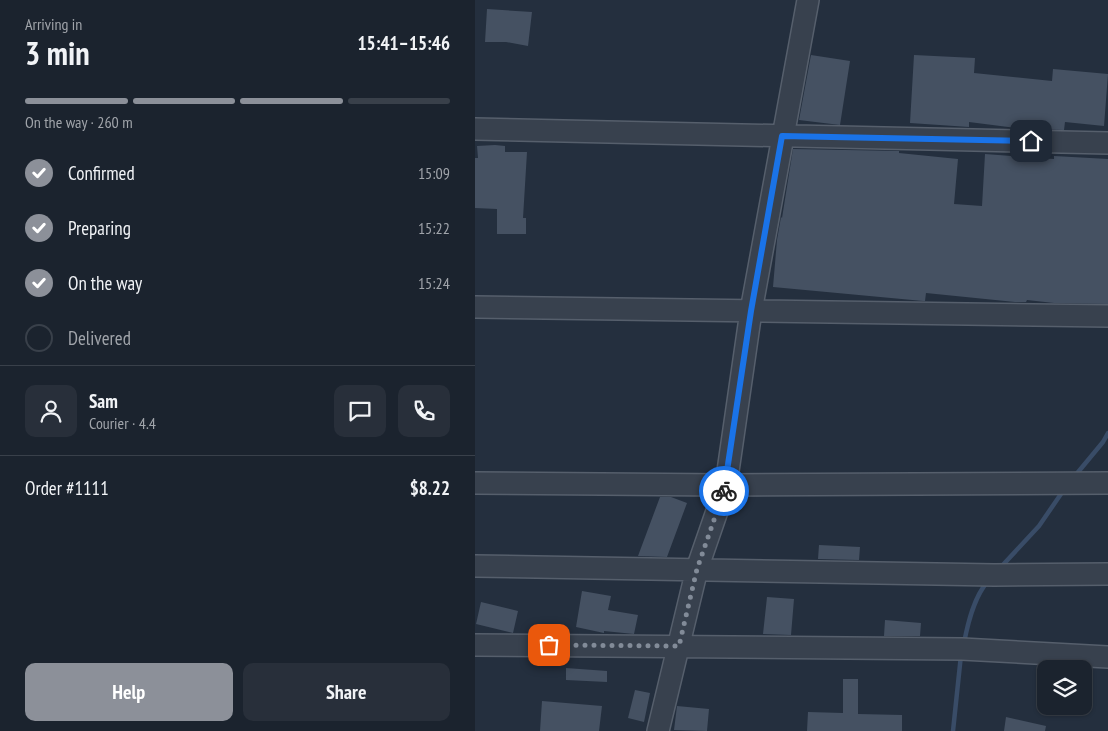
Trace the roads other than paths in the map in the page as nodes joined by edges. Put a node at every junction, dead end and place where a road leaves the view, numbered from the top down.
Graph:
1 (807, 0) edge
2 (475, 128) edge
3 (782, 136) junction
4 (1108, 143) edge
5 (475, 307) edge
6 (751, 311) junction
7 (1108, 316) edge
8 (475, 483) edge
9 (1108, 483) edge
10 (726, 485) junction
11 (475, 566) edge
12 (697, 569) junction
13 (1108, 574) edge
14 (475, 645) edge
15 (679, 646) junction
16 (1108, 657) edge
17 (658, 731) edge

1 - 3 street
2 - 3 street
3 - 4 street
3 - 6 street
5 - 6 street
6 - 7 street
6 - 10 street
8 - 10 street
9 - 10 street
10 - 12 street
11 - 12 street
12 - 13 street
12 - 15 street
14 - 15 street
15 - 16 street
15 - 17 street

